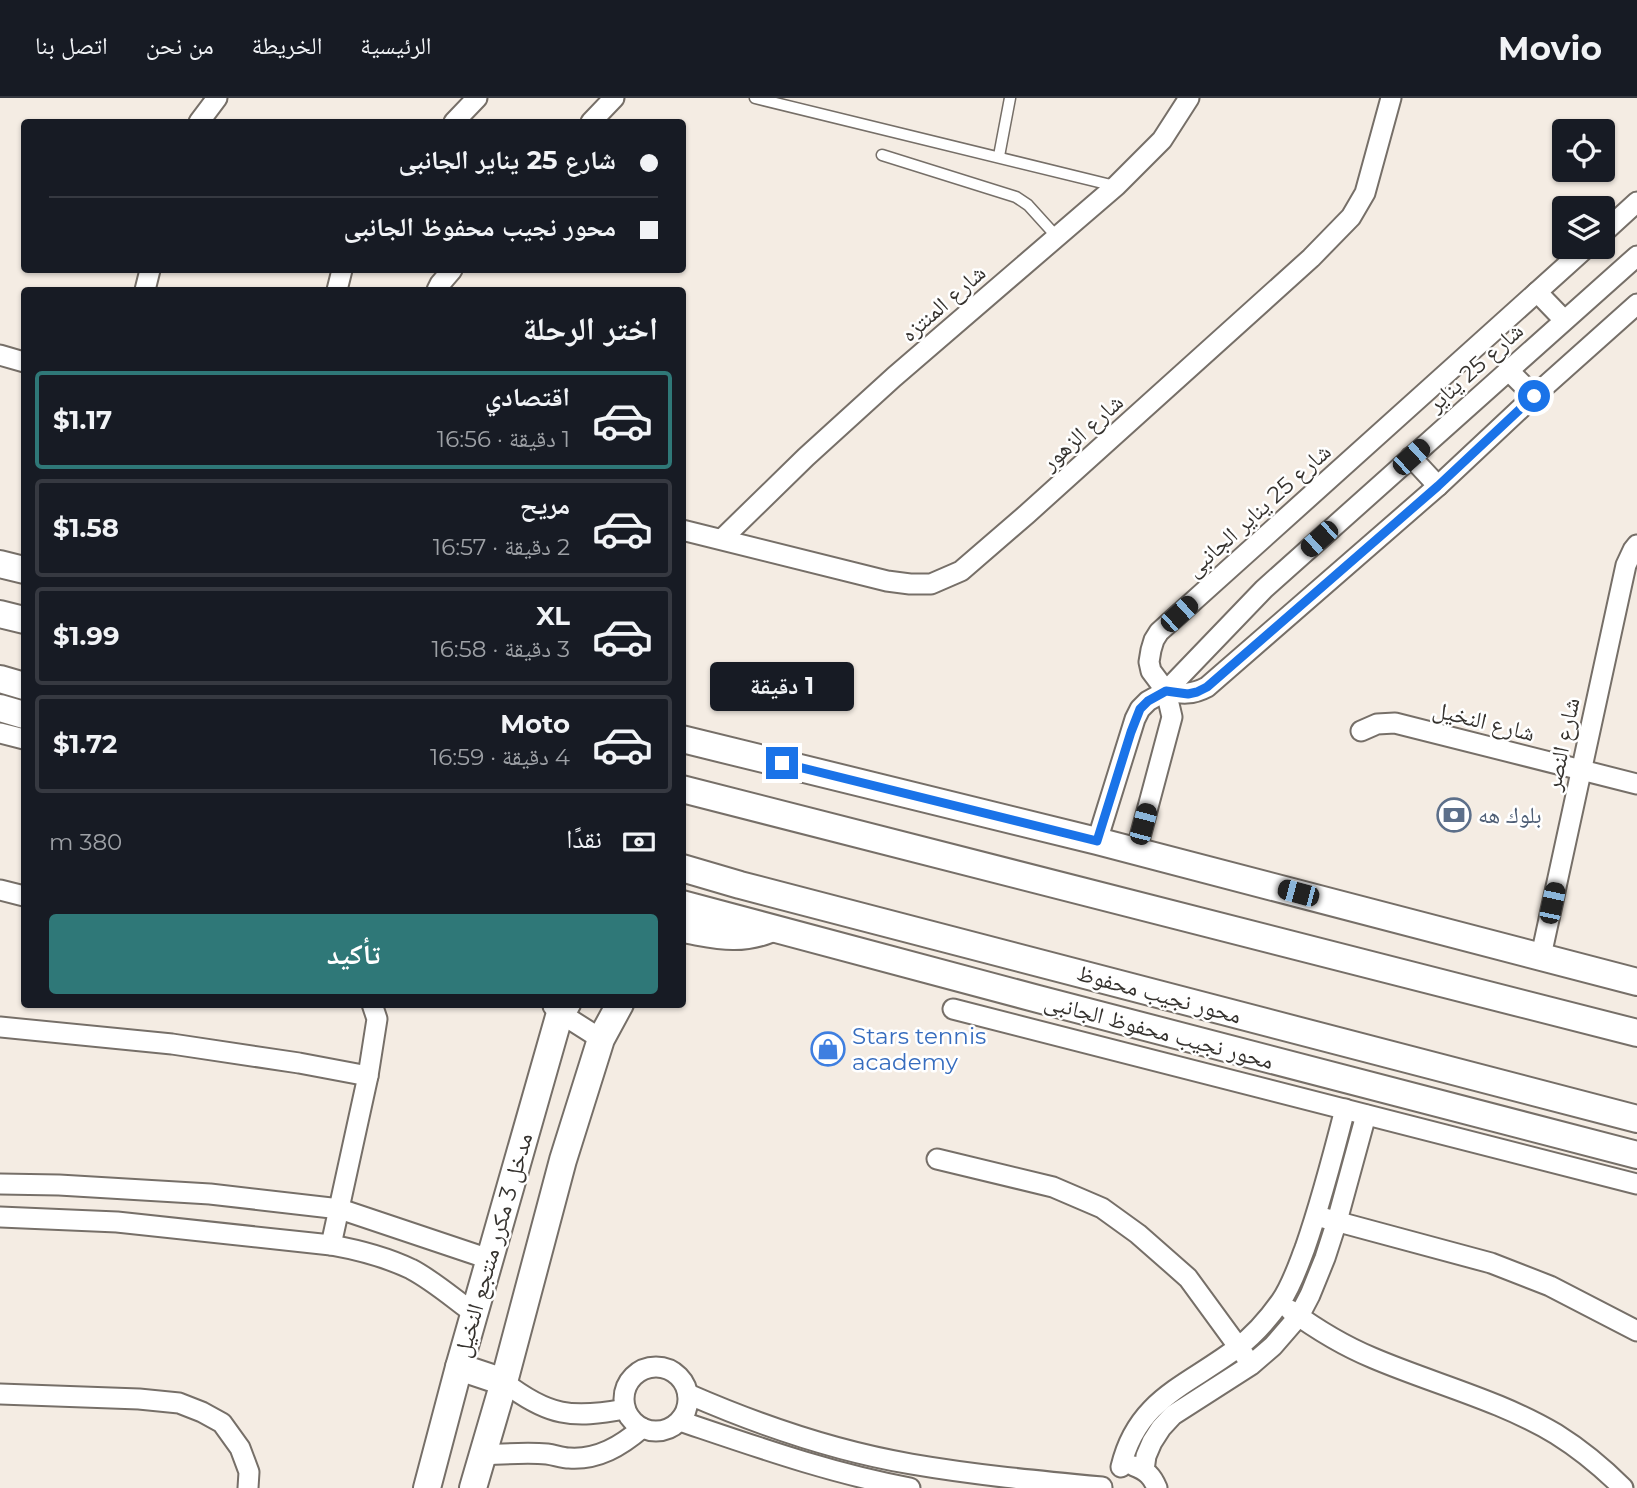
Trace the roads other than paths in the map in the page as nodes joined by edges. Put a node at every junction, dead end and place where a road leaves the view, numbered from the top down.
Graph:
1 (217, 98) edge
2 (477, 98) edge
3 (614, 98) edge
4 (755, 98) edge
5 (1010, 98) edge
6 (1189, 98) edge
7 (1391, 98) edge
8 (201, 119) edge
9 (457, 119) edge
10 (594, 119) edge
11 (882, 155) dead end
12 (999, 156) junction
13 (1116, 186) junction
14 (1637, 202) edge
15 (1615, 222) edge
16 (1058, 237) junction
17 (1637, 256) edge
18 (1574, 259) edge
19 (1537, 292) junction
20 (1637, 304) edge
21 (1564, 320) junction
22 (0, 355) edge
23 (21, 361) edge
24 (1508, 370) junction
25 (1534, 396) junction
26 (1411, 457) junction
27 (1438, 486) junction
28 (686, 531) edge
29 (722, 539) junction
30 (1637, 545) edge
31 (0, 564) edge
32 (21, 569) edge
33 (0, 614) edge
34 (21, 619) edge
35 (0, 679) edge
36 (21, 684) edge
37 (1166, 691) junction
38 (0, 708) edge
39 (21, 714) edge
40 (1361, 731) dead end
41 (0, 733) edge
42 (21, 738) edge
43 (686, 740) edge
44 (1582, 771) junction
45 (1637, 785) edge
46 (686, 790) edge
47 (1097, 841) junction
48 (1136, 852) junction
49 (686, 869) edge
50 (0, 890) edge
51 (21, 895) edge
52 (686, 905) edge
53 (772, 928) junction
54 (686, 930) edge
55 (1541, 956) junction
56 (1048, 965) junction
57 (1637, 982) edge
58 (1038, 999) junction
59 (373, 1008) edge
60 (559, 1008) edge
61 (560, 1008) edge
62 (618, 1008) edge
63 (953, 1009) dead end
64 (0, 1027) edge
65 (1637, 1033) edge
66 (601, 1039) junction
67 (368, 1076) junction
68 (1345, 1109) junction
69 (1366, 1115) junction
70 (1637, 1119) edge
71 (1637, 1155) edge
72 (937, 1159) dead end
73 (0, 1184) edge
74 (1637, 1184) edge
75 (340, 1209) junction
76 (1317, 1215) junction
77 (0, 1217) edge
78 (1337, 1221) junction
79 (331, 1245) junction
80 (489, 1259) junction
81 (1280, 1302) junction
82 (475, 1314) junction
83 (1299, 1316) junction
84 (1637, 1331) edge
85 (1238, 1347) junction
86 (1251, 1365) junction
87 (459, 1367) junction
88 (504, 1382) junction
89 (0, 1394) edge
90 (688, 1394) junction
91 (625, 1409) junction
92 (680, 1421) junction
93 (642, 1428) junction
94 (438, 1447) junction
95 (482, 1455) junction
96 (1121, 1467) junction
97 (1144, 1469) junction
98 (1102, 1487) edge
99 (248, 1488) edge
100 (427, 1488) edge
101 (473, 1488) edge
102 (910, 1488) edge
103 (1157, 1488) edge
104 (1623, 1488) edge

1 - 8 street
2 - 9 street
3 - 10 street
4 - 12 lane
5 - 12 lane
6 - 13 street, شارع المنتزه
7 - 29 street, شارع الزهور
11 - 16 lane
12 - 13 lane
13 - 16 street, شارع المنتزه
14 - 15 street
16 - 29 street, شارع المنتزه
17 - 21 street, شارع 25 يناير
18 - 19 street, شارع 25 يناير الجانبى
19 - 21 street
19 - 37 street, شارع 25 يناير الجانبى
20 - 25 street
21 - 24 street, شارع 25 يناير
22 - 23 street
24 - 25 street
24 - 26 street, شارع 25 يناير
25 - 27 street
26 - 27 street
26 - 37 street, شارع 25 يناير
27 - 37 street
28 - 29 street, شارع الزهور
30 - 44 street, شارع النصر
31 - 32 street
33 - 34 street
35 - 36 street
37 - 47 street, شارع 25 يناير
37 - 48 street
38 - 39 street
40 - 44 street, شارع النخيل
41 - 42 street
43 - 47 street
44 - 45 street, شارع النخيل
44 - 55 street, شارع النصر
46 - 65 street
47 - 48 street
48 - 55 street
49 - 56 street, محور نجيب محفوظ
50 - 51 street
52 - 53 street, محور نجيب محفوظ الجانبى
53 - 54 street
53 - 58 street, محور نجيب محفوظ الجانبى
55 - 57 street
56 - 58 street
56 - 70 street, محور نجيب محفوظ
58 - 71 street, محور نجيب محفوظ الجانبى
59 - 67 street
60 - 80 street, مدخل 3 مكرر منتجع النخيل
61 - 66 street
62 - 66 street
63 - 68 street
64 - 67 street
66 - 88 street
67 - 75 street
68 - 69 street
68 - 76 street
69 - 74 street
69 - 78 street
72 - 85 street
73 - 75 street
75 - 79 street
75 - 80 street
76 - 78 street
76 - 81 street
77 - 79 street
78 - 83 street
78 - 84 street
79 - 82 street
80 - 82 street, مدخل 3 مكرر منتجع النخيل
81 - 83 street
81 - 85 street
82 - 87 street, مدخل 3 مكرر منتجع النخيل
83 - 86 street
83 - 104 street
85 - 86 street
85 - 96 street
86 - 97 street
87 - 88 street
87 - 94 street, مدخل 3 مكرر منتجع النخيل
88 - 91 street
88 - 95 street
89 - 99 street
90 - 91 street
90 - 92 street
90 - 98 street
91 - 93 street
92 - 93 street
92 - 102 street
93 - 95 street
94 - 95 street
94 - 100 street, مدخل 3 مكرر منتجع النخيل
95 - 101 street
96 - 97 street
96 - 98 street
97 - 103 street

